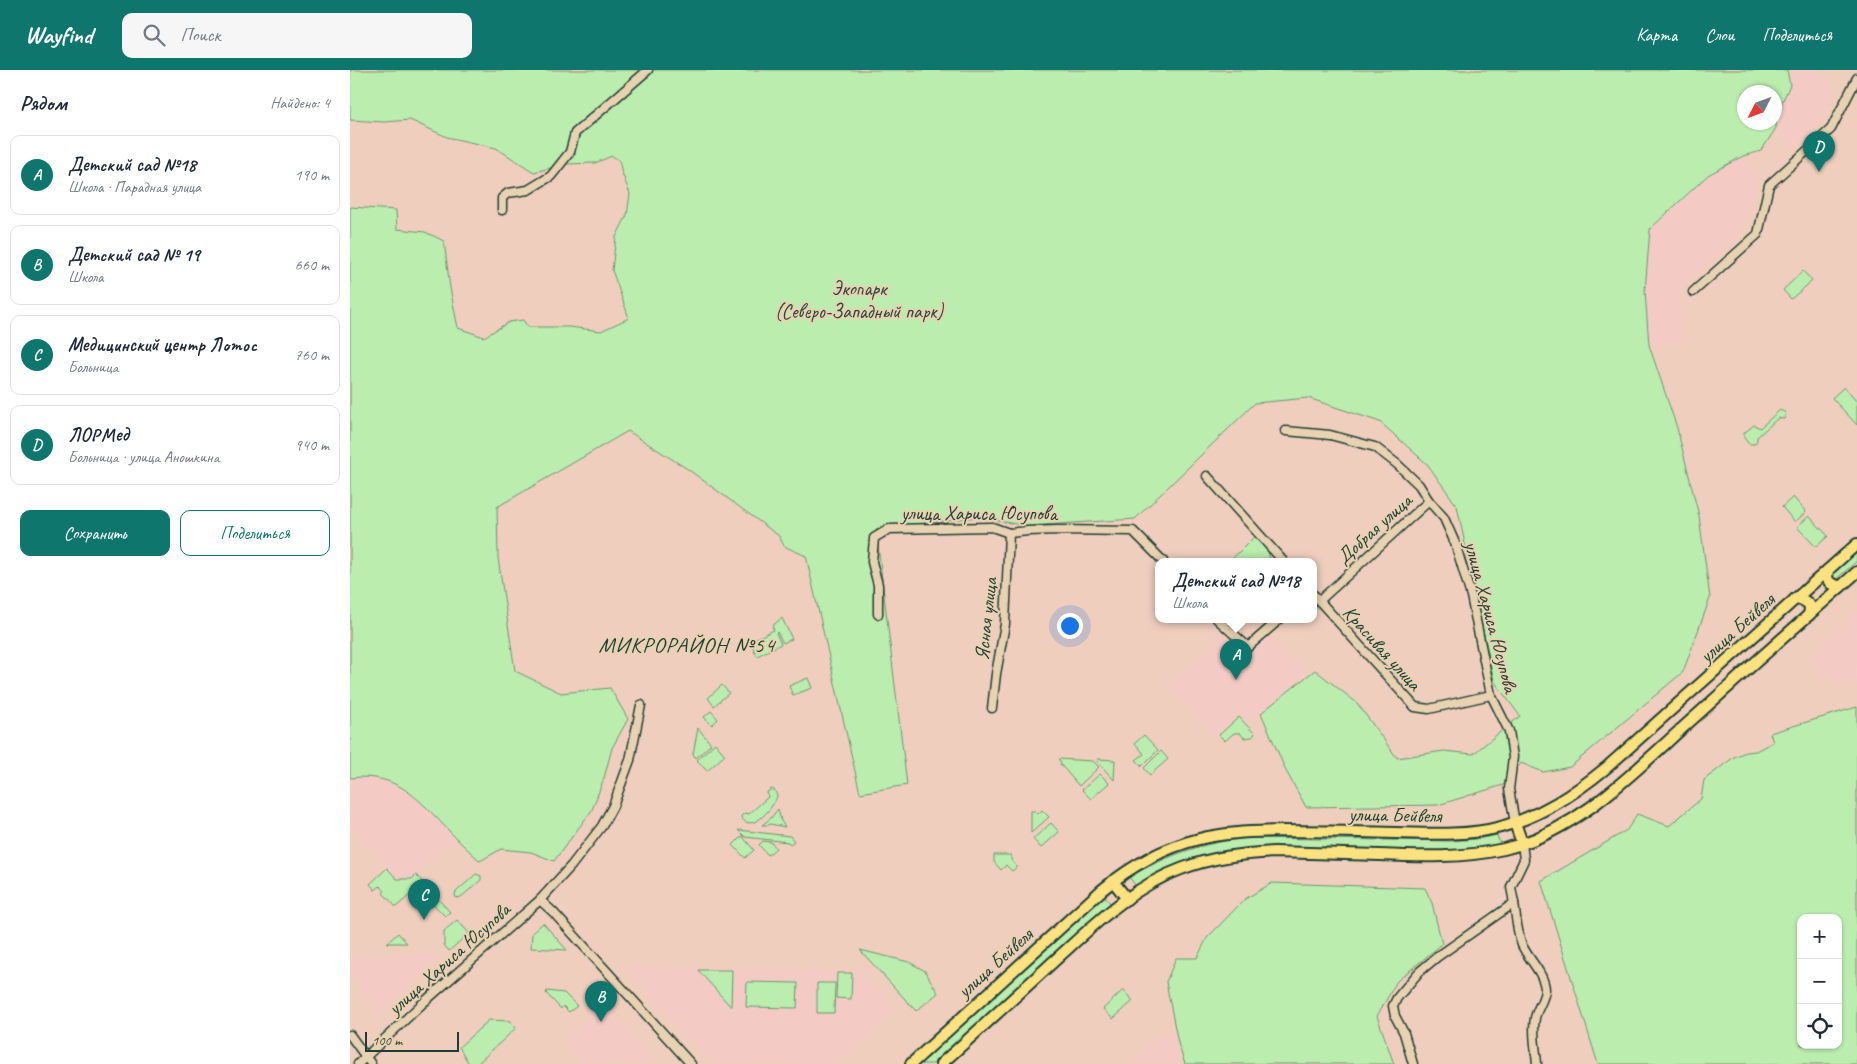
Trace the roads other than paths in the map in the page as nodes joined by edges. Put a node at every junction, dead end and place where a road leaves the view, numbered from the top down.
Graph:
1 (648, 70) edge
2 (1857, 78) edge
3 (502, 210) dead end
4 (1693, 292) dead end
5 (1286, 431) dead end
6 (1207, 476) dead end
7 (1429, 501) junction
8 (1009, 533) junction
9 (1857, 544) edge
10 (1160, 558) edge
11 (1280, 558) edge
12 (1828, 570) junction
13 (1857, 572) edge
14 (1840, 587) junction
15 (1317, 597) edge
16 (1317, 599) edge
17 (1795, 599) junction
18 (878, 614) dead end
19 (1809, 615) junction
20 (1221, 623) edge
21 (1275, 623) edge
22 (1491, 695) junction
23 (641, 704) dead end
24 (992, 708) dead end
25 (1516, 823) junction
26 (1522, 843) junction
27 (1113, 881) junction
28 (1127, 899) junction
29 (540, 900) junction
30 (1514, 903) junction
31 (350, 1035) edge
32 (365, 1056) junction
33 (358, 1064) edge
34 (371, 1064) edge
35 (691, 1064) edge
36 (911, 1064) edge
37 (941, 1064) edge
38 (1412, 1064) edge
39 (1538, 1064) edge

1 - 3 street
2 - 4 street
5 - 7 street, улица Хариса Юсупова
6 - 11 street
7 - 15 street, Добрая улица
7 - 22 street, улица Хариса Юсупова
8 - 10 street, улица Хариса Юсупова
8 - 18 street, улица Хариса Юсупова
8 - 24 street, Ясная улица
9 - 12 main road, улица Бейвеля
12 - 14 main road
12 - 17 main road, улица Бейвеля
13 - 14 main road, улица Бейвеля
14 - 19 main road, улица Бейвеля
16 - 22 street, Красивая улица
17 - 19 main road
17 - 25 main road, улица Бейвеля
19 - 26 main road, улица Бейвеля
20 - 21 street
22 - 25 street, улица Хариса Юсупова
23 - 29 street, улица Хариса Юсупова
25 - 26 main road
25 - 27 main road, улица Бейвеля
26 - 28 main road, улица Бейвеля
26 - 30 street
27 - 28 main road
27 - 36 main road, улица Бейвеля
28 - 37 main road, улица Бейвеля
29 - 32 street, улица Хариса Юсупова
29 - 35 street
30 - 38 street
30 - 39 street
31 - 32 street
32 - 33 street, улица Хариса Юсупова
32 - 34 street

